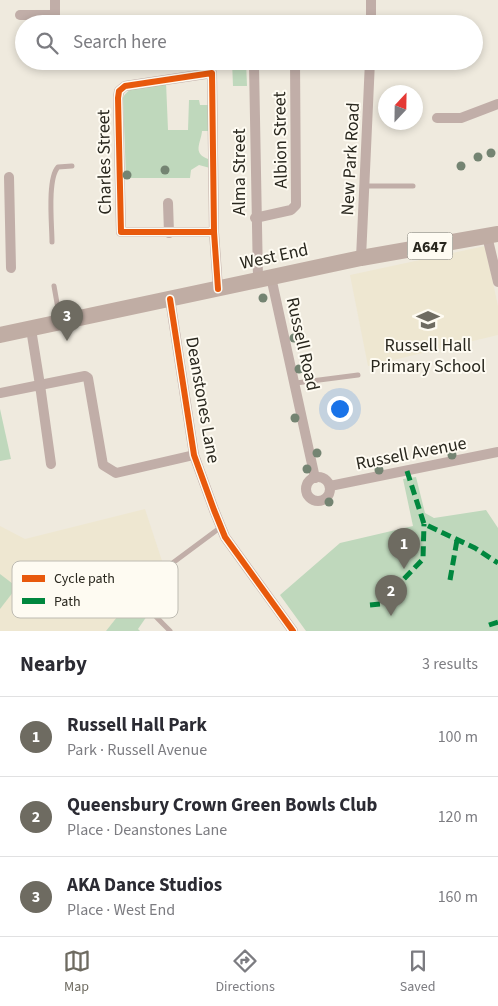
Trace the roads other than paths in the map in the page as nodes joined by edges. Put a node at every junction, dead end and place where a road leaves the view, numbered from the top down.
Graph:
1 (55, 0) edge
2 (372, 0) edge
3 (55, 15) edge
4 (371, 15) edge
5 (254, 70) edge
6 (295, 70) edge
7 (370, 70) edge
8 (494, 106) edge
9 (438, 118) dead end
10 (72, 166) dead end
11 (9, 177) dead end
12 (366, 186) junction
13 (413, 186) dead end
14 (168, 203) dead end
15 (255, 218) junction
16 (5, 221) edge
17 (169, 232) junction
18 (214, 232) junction
19 (493, 235) edge
20 (52, 242) dead end
21 (361, 258) junction
22 (11, 268) dead end
23 (265, 278) junction
24 (498, 282) edge
25 (54, 286) dead end
26 (218, 289) junction
27 (170, 299) junction
28 (60, 322) junction
29 (31, 329) junction
30 (0, 335) edge
31 (358, 376) dead end
32 (296, 384) junction
33 (40, 385) junction
34 (0, 393) edge
35 (498, 452) edge
36 (194, 455) junction
37 (51, 464) dead end
38 (315, 478) junction
39 (330, 486) junction
40 (221, 527) junction
41 (175, 561) edge
42 (158, 618) edge
43 (170, 631) edge
44 (293, 631) edge

1 - 3 street
2 - 4 street
5 - 15 street, Alma Street
6 - 15 street, Albion Street
7 - 12 street, New Park Road
8 - 9 street
10 - 20 lane
11 - 16 street
12 - 13 lane
12 - 21 street, New Park Road
14 - 17 street
15 - 23 street, Alma Street
16 - 22 street
17 - 18 street
17 - 18 street, Charles Street
18 - 26 street
19 - 21 main road, West End / A647
19 - 24 street
21 - 23 main road, West End / A647
23 - 26 main road, West End / A647
23 - 32 street, Russell Road
25 - 28 lane
26 - 27 main road, West End / A647
27 - 28 main road, West End / A647
27 - 36 street, Deanstones Lane
28 - 29 main road, West End / A647
29 - 30 main road, West End / A647
29 - 33 street
31 - 32 lane
32 - 38 street, Russell Road
33 - 34 street
33 - 36 street
33 - 37 street
35 - 39 street, Russell Avenue
36 - 40 street, Deanstones Lane
38 - 39 street
38 - 39 street, Russell Road
40 - 41 lane
40 - 44 street, Deanstones Lane
42 - 43 lane

